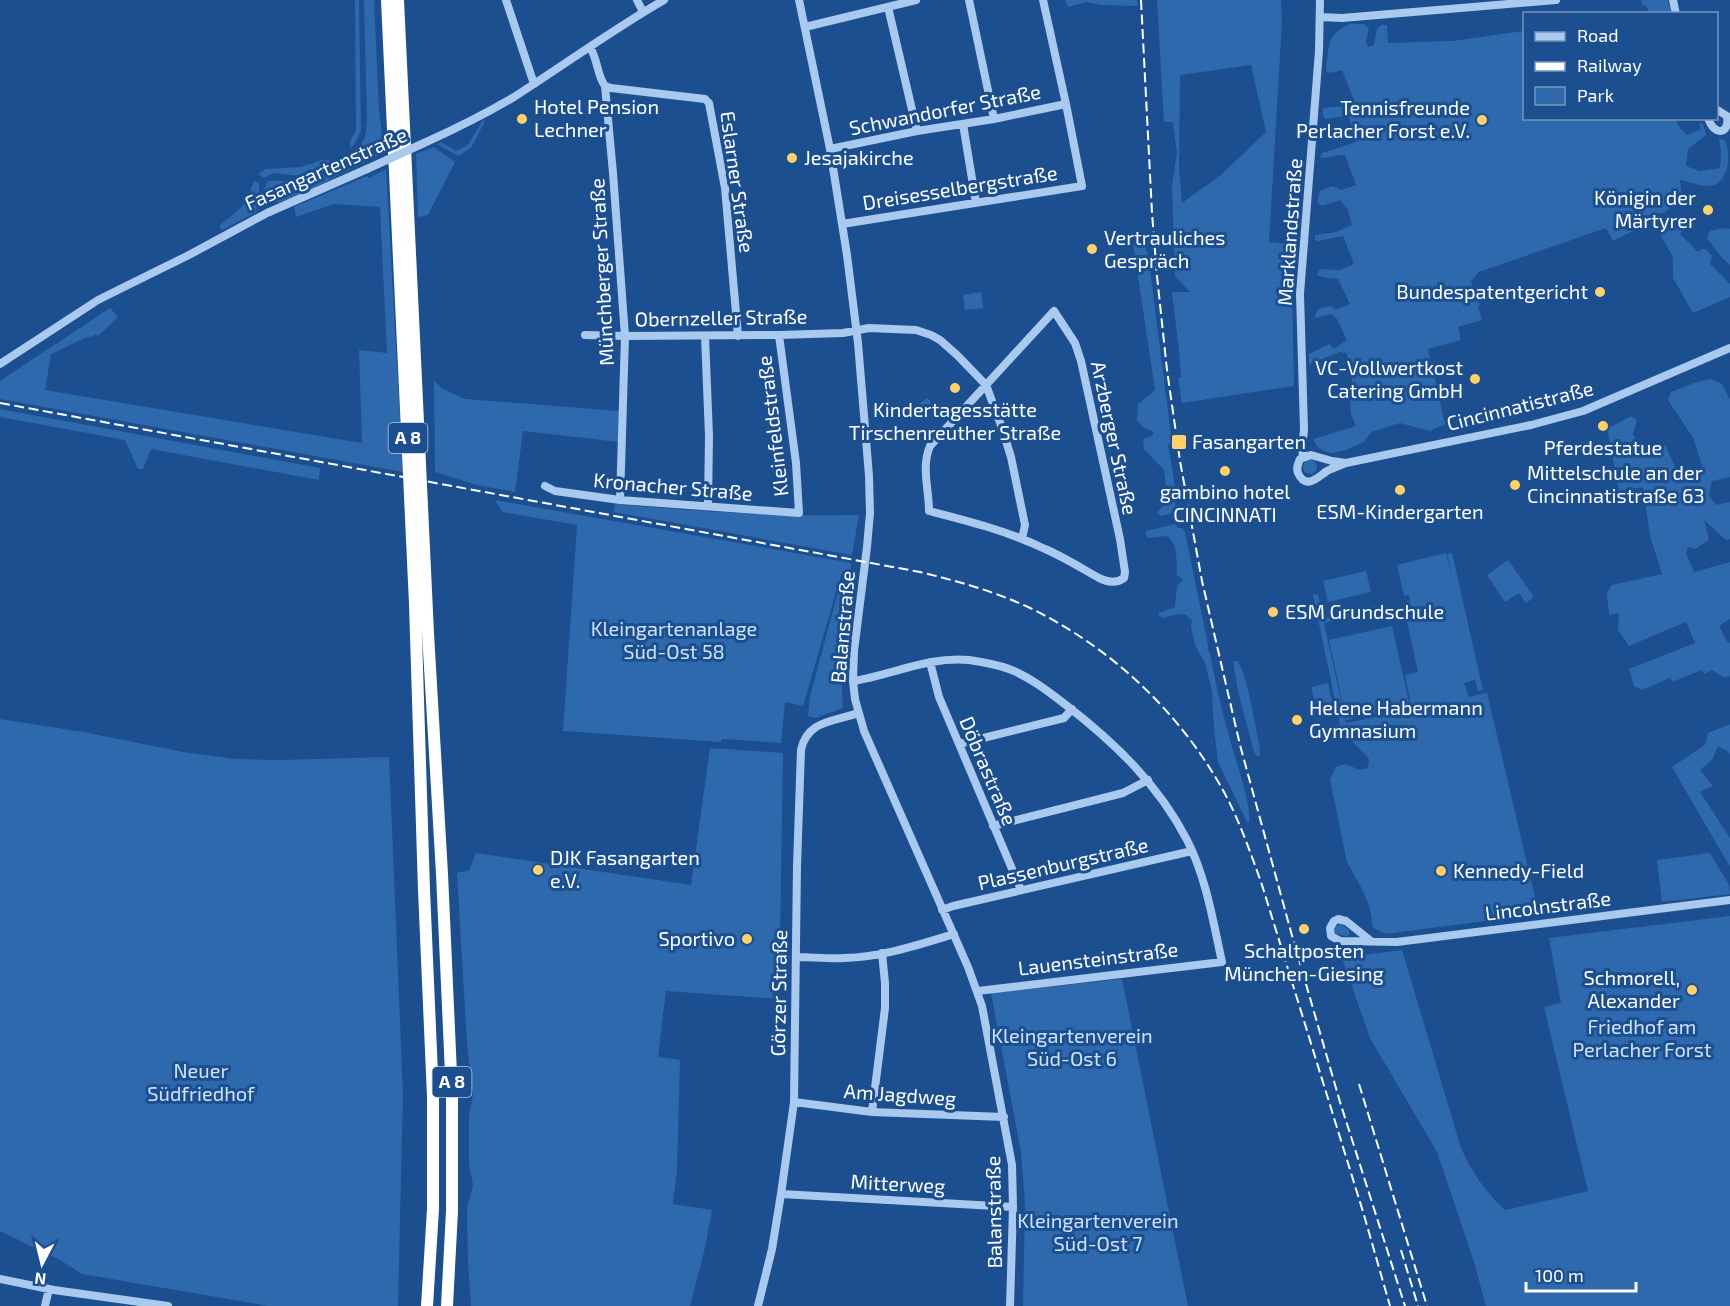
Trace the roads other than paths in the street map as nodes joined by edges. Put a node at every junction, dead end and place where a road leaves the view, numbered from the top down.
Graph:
1 (387, 0) edge
2 (398, 0) edge
3 (506, 0) edge
4 (636, 0) edge
5 (664, 0) edge
6 (799, 0) edge
7 (916, 0) edge
8 (969, 0) edge
9 (1043, 0) edge
10 (1320, 0) edge
11 (1556, 0) edge
12 (888, 6) junction
13 (643, 12) junction
14 (1320, 17) junction
15 (805, 27) junction
16 (590, 47) junction
17 (534, 84) junction
18 (605, 86) junction
19 (1066, 104) junction
20 (1718, 110) edge
21 (994, 119) junction
22 (1709, 120) edge
23 (963, 124) junction
24 (917, 131) junction
25 (830, 148) junction
26 (976, 203) junction
27 (842, 224) junction
28 (857, 330) junction
29 (585, 334) dead end
30 (779, 335) junction
31 (625, 336) junction
32 (705, 336) junction
33 (738, 336) junction
34 (1730, 348) edge
35 (0, 364) edge
36 (986, 385) junction
37 (1311, 456) junction
38 (1346, 463) junction
39 (1323, 473) junction
40 (545, 486) dead end
41 (620, 500) junction
42 (708, 506) junction
43 (800, 513) joint
44 (1022, 538) junction
45 (930, 662) junction
46 (853, 681) junction
47 (1072, 709) junction
48 (858, 713) junction
49 (959, 744) junction
50 (1148, 780) junction
51 (993, 826) junction
52 (1192, 851) junction
53 (1021, 890) junction
54 (1730, 900) edge
55 (942, 910) junction
56 (954, 934) junction
57 (1371, 941) dead end
58 (882, 953) junction
59 (797, 957) junction
60 (978, 991) junction
61 (794, 1102) junction
62 (872, 1112) junction
63 (1004, 1117) junction
64 (781, 1194) junction
65 (1013, 1207) junction
66 (0, 1280) edge
67 (49, 1289) junction
68 (45, 1306) edge
69 (168, 1306) edge
70 (427, 1306) edge
71 (447, 1306) edge
72 (758, 1306) edge
73 (1010, 1306) edge

1 - 70 highway, A 8
2 - 71 highway, A 8
3 - 17 street
4 - 13 street
5 - 13 street, Fasangartenstraße
6 - 15 street, Balanstraße
7 - 12 street
8 - 21 street
9 - 19 street
10 - 14 street, Marklandstraße
11 - 14 street
12 - 15 street
12 - 24 street
13 - 16 street, Fasangartenstraße
14 - 37 street, Marklandstraße
15 - 25 street, Balanstraße
16 - 17 street, Fasangartenstraße
16 - 18 street, Münchberger Straße
17 - 35 street, Fasangartenstraße, bridge
18 - 31 street, Münchberger Straße
18 - 33 street, Eslarner Straße
19 - 21 street, Schwandorfer Straße
19 - 26 street, Dreisesselbergstraße
20 - 22 street
21 - 23 street, Schwandorfer Straße
23 - 24 street, Schwandorfer Straße
23 - 26 street
24 - 25 street, Schwandorfer Straße
25 - 27 street, Balanstraße
26 - 27 street, Dreisesselbergstraße
27 - 28 street, Balanstraße
28 - 30 street, Obernzeller Straße
28 - 36 street, Obernzeller Straße
28 - 46 street, Balanstraße
29 - 31 street, Obernzeller Straße
30 - 33 street, Obernzeller Straße
30 - 43 street, Kleinfeldstraße
31 - 32 street, Obernzeller Straße
31 - 41 street, Münchberger Straße
32 - 33 street, Obernzeller Straße
32 - 42 street
34 - 38 street, Cincinnatistraße
36 - 44 street
36 - 44 street
36 - 44 street, Arzberger Straße
37 - 38 street, Cincinnatistraße
37 - 39 street
37 - 39 street, Cincinnatistraße
38 - 39 street, Cincinnatistraße
40 - 41 street, Kronacher Straße
41 - 42 street, Kronacher Straße
42 - 43 street, Kronacher Straße
45 - 46 street
45 - 47 street
45 - 49 street, Döbrastraße
46 - 48 street, Balanstraße
47 - 49 street
47 - 50 street
48 - 55 street, Balanstraße
48 - 59 street, Görzer Straße
49 - 51 street, Döbrastraße
50 - 51 street
50 - 52 street
51 - 53 street, Döbrastraße
52 - 53 street, Plassenburgstraße
52 - 60 street, Lauensteinstraße
53 - 55 street, Plassenburgstraße
54 - 57 street, Lincolnstraße
55 - 56 street, Balanstraße
56 - 58 street
56 - 60 street, Balanstraße
58 - 59 street
58 - 62 street
59 - 61 street, Görzer Straße
60 - 63 street, Balanstraße
61 - 62 street, Am Jagdweg
61 - 64 street, Görzer Straße
62 - 63 street, Am Jagdweg
63 - 65 street, Balanstraße
64 - 65 street, Mitterweg
64 - 72 street, Görzer Straße
65 - 73 street, Balanstraße
66 - 67 street
67 - 68 street
67 - 69 street

